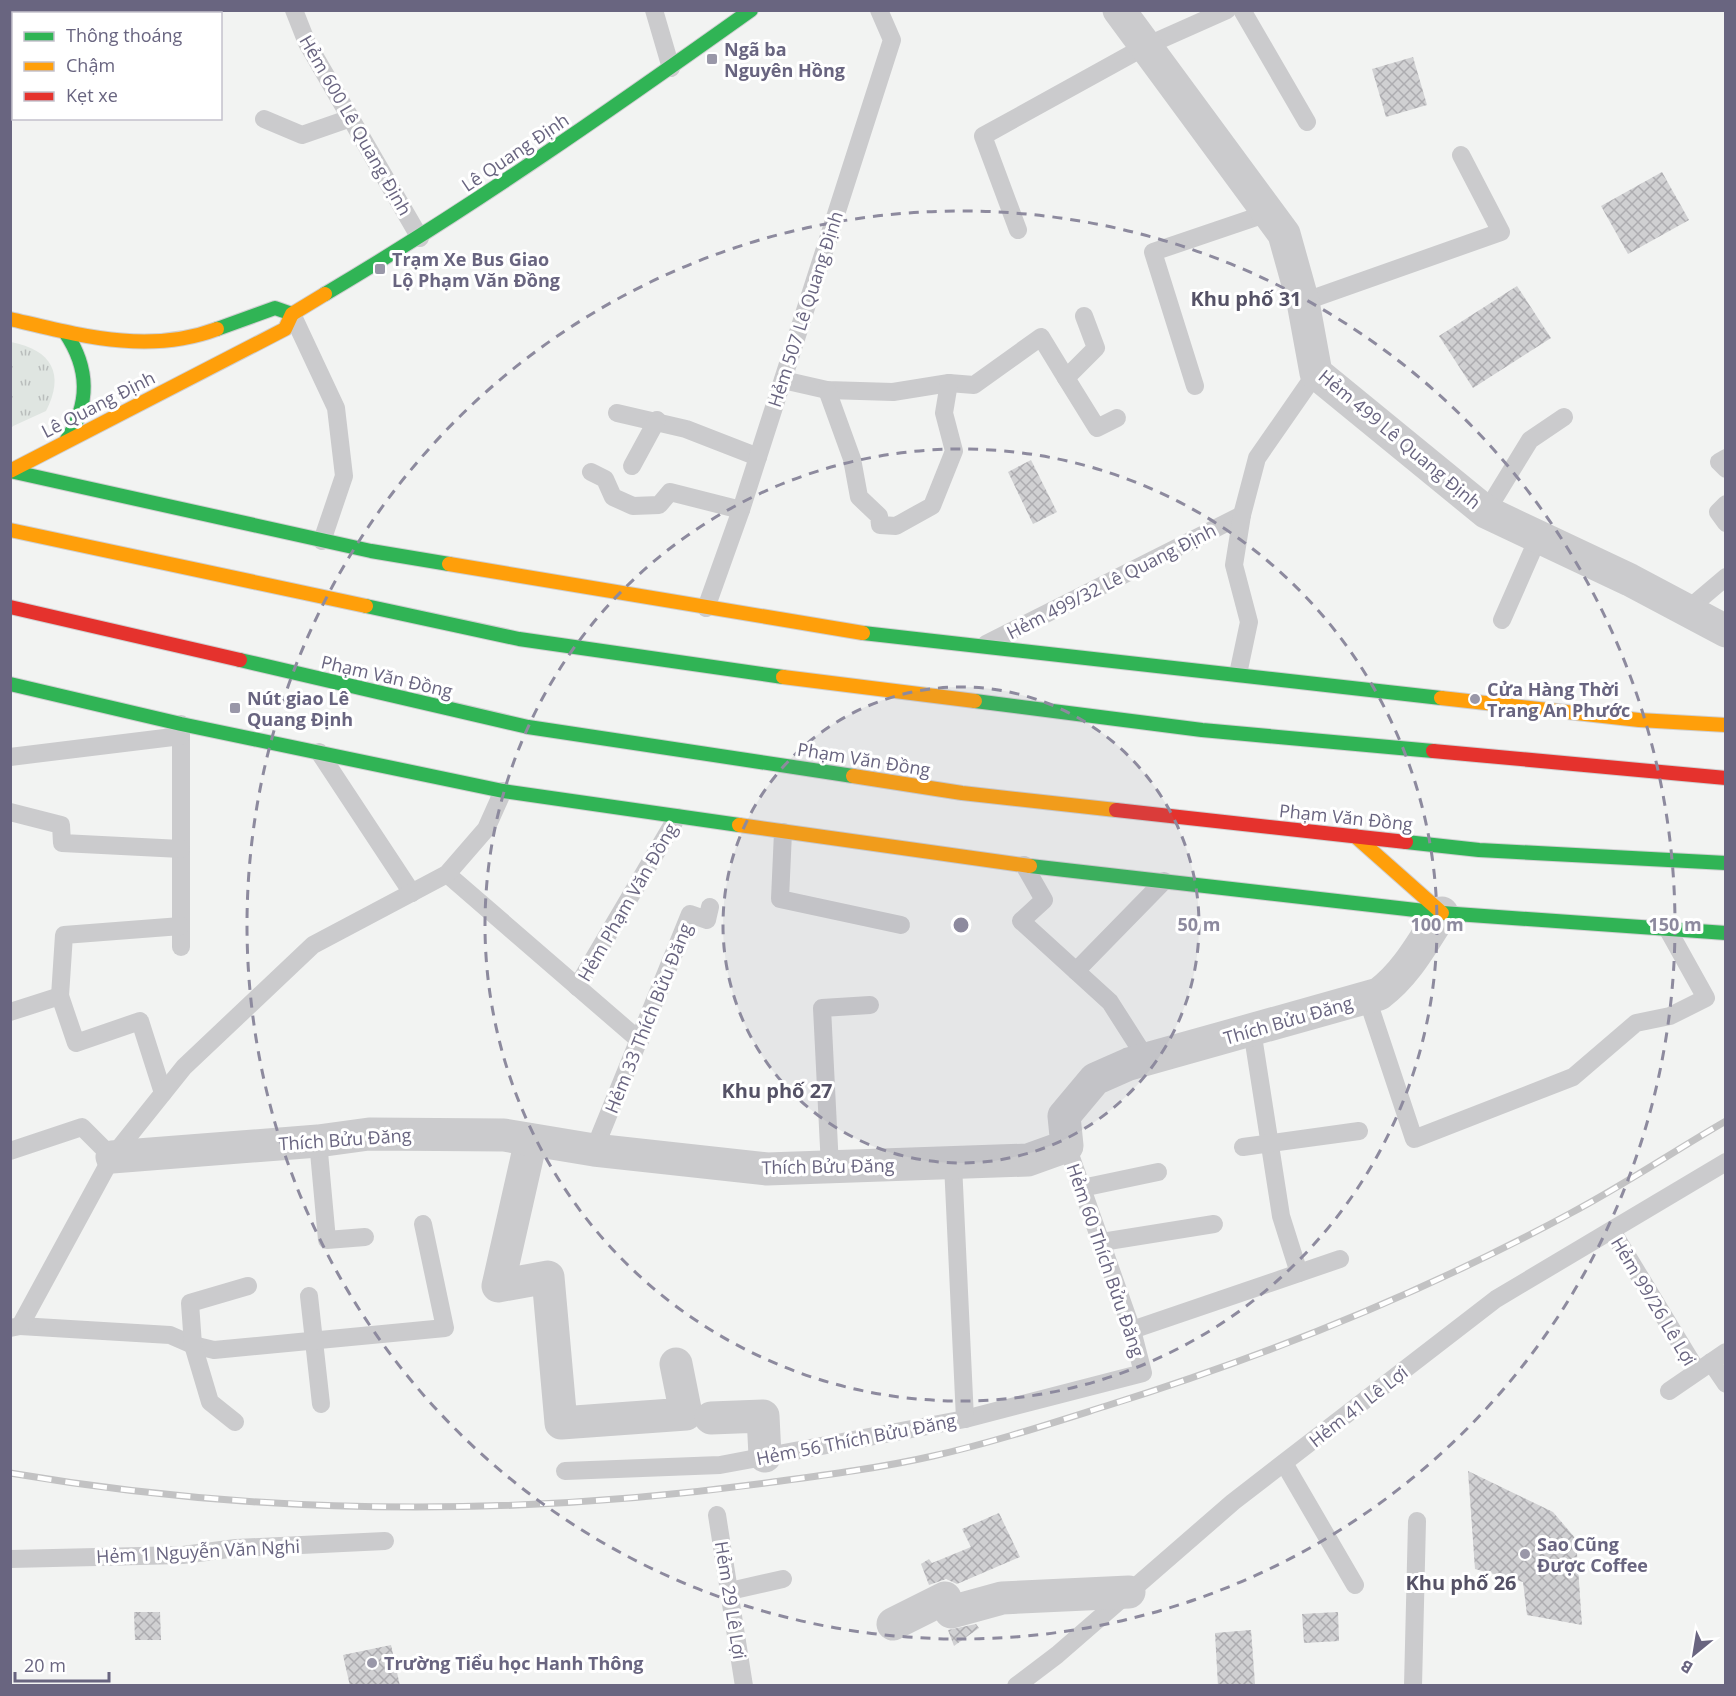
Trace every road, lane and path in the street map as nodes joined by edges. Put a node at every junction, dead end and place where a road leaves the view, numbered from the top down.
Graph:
1 (294, 10) edge
2 (654, 10) edge
3 (751, 10) edge
4 (879, 10) edge
5 (1119, 10) edge
6 (1227, 10) edge
7 (1242, 10) edge
8 (1146, 46) junction
9 (670, 68) junction
10 (351, 118) junction
11 (264, 119) dead end
12 (1307, 122) dead end
13 (1461, 155) dead end
14 (1268, 213) junction
15 (1018, 230) dead end
16 (420, 238) junction
17 (1303, 302) junction
18 (292, 314) junction
19 (1084, 316) dead end
20 (10, 319) edge
21 (65, 332) junction
22 (1316, 373) junction
23 (1066, 378) junction
24 (783, 380) junction
25 (949, 383) junction
26 (1195, 386) dead end
27 (827, 390) junction
28 (617, 412) dead end
29 (1564, 417) dead end
30 (1117, 418) dead end
31 (657, 420) junction
32 (66, 441) junction
33 (758, 457) junction
34 (1725, 458) edge
35 (632, 466) dead end
36 (1725, 469) edge
37 (11, 471) edge
38 (591, 472) dead end
39 (1725, 504) edge
40 (741, 510) junction
41 (1486, 513) junction
42 (1242, 515) junction
43 (1725, 523) edge
44 (10, 530) edge
45 (1538, 538) junction
46 (322, 541) junction
47 (1725, 577) edge
48 (10, 607) edge
49 (706, 608) junction
50 (1687, 610) junction
51 (1502, 620) dead end
52 (1725, 631) edge
53 (979, 647) junction
54 (1238, 674) junction
55 (10, 684) edge
56 (1725, 725) edge
57 (181, 730) junction
58 (319, 752) junction
59 (10, 757) edge
60 (1725, 778) edge
61 (503, 791) junction
62 (10, 812) edge
63 (677, 816) junction
64 (783, 832) junction
65 (1355, 836) junction
66 (181, 849) junction
67 (1725, 863) edge
68 (1024, 865) junction
69 (447, 874) junction
70 (1164, 881) junction
71 (412, 893) junction
72 (710, 907) dead end
73 (1442, 913) junction
74 (902, 925) dead end
75 (181, 926) junction
76 (1667, 928) junction
77 (1725, 933) edge
78 (181, 947) dead end
79 (1076, 971) junction
80 (578, 987) junction
81 (60, 996) junction
82 (1367, 998) junction
83 (870, 1005) dead end
84 (10, 1012) edge
85 (1252, 1030) junction
86 (640, 1041) junction
87 (1147, 1060) junction
88 (163, 1093) junction
89 (1359, 1131) dead end
90 (531, 1140) junction
91 (318, 1141) junction
92 (1268, 1143) junction
93 (1067, 1146) junction
94 (1243, 1147) dead end
95 (594, 1150) junction
96 (10, 1151) edge
97 (111, 1157) junction
98 (1725, 1162) edge
99 (953, 1164) junction
100 (830, 1167) junction
101 (1158, 1172) dead end
102 (1082, 1188) junction
103 (423, 1224) dead end
104 (1214, 1224) dead end
105 (1612, 1231) junction
106 (364, 1237) dead end
107 (1102, 1242) junction
108 (1340, 1259) dead end
109 (1299, 1273) junction
110 (248, 1286) dead end
111 (309, 1296) dead end
112 (15, 1327) edge
113 (1132, 1330) junction
114 (314, 1339) junction
115 (193, 1345) junction
116 (1711, 1362) edge
117 (676, 1364) dead end
118 (1725, 1384) edge
119 (1669, 1390) dead end
120 (321, 1404) dead end
121 (711, 1418) dead end
122 (964, 1419) junction
123 (234, 1422) dead end
124 (765, 1456) junction
125 (1284, 1463) junction
126 (565, 1471) dead end
127 (717, 1515) dead end
128 (1417, 1521) dead end
129 (385, 1541) dead end
130 (10, 1559) edge
131 (783, 1579) dead end
132 (1355, 1585) dead end
133 (730, 1591) junction
134 (1129, 1593) junction
135 (893, 1624) dead end
136 (744, 1686) edge
137 (1016, 1686) edge
138 (1413, 1686) edge

1 - 10 lane, Hẻm 600 Lê Quang Định
2 - 9 lane
3 - 9 main road, Lê Quang Định
4 - 24 lane, Hẻm 507 Lê Quang Định
5 - 8 street, Hẻm 499 Lê Quang Định
6 - 8 lane
7 - 12 lane
8 - 14 street, Hẻm 499 Lê Quang Định
8 - 15 lane
9 - 16 main road, Lê Quang Định
10 - 11 lane
10 - 16 lane, Hẻm 600 Lê Quang Định
13 - 17 lane
14 - 17 street, Hẻm 499 Lê Quang Định
14 - 26 lane
16 - 18 main road, Lê Quang Định
17 - 22 street, Hẻm 499 Lê Quang Định
18 - 21 main road, Lê Quang Định
18 - 32 main road, Lê Quang Định
18 - 46 lane
19 - 23 lane
20 - 21 main road, Lê Quang Định
21 - 32 main road
22 - 41 street, Hẻm 499 Lê Quang Định
22 - 42 lane, Hẻm 499/32 Lê Quang Định
23 - 25 lane
23 - 30 lane
24 - 27 lane
24 - 33 lane, Hẻm 507 Lê Quang Định
25 - 27 lane
25 - 27 lane
28 - 31 lane
29 - 41 lane
31 - 33 lane
31 - 35 lane
32 - 37 main road, Lê Quang Định
33 - 40 lane, Hẻm 507 Lê Quang Định
34 - 36 lane
37 - 46 main road
38 - 40 lane
39 - 43 lane
40 - 49 lane, Hẻm 507 Lê Quang Định
41 - 45 street, Hẻm 499 Lê Quang Định
42 - 53 lane, Hẻm 499/32 Lê Quang Định
42 - 54 lane, Hẻm 499/32 Lê Quang Định
44 - 60 main road
45 - 50 street, Hẻm 499 Lê Quang Định
45 - 51 lane
46 - 49 main road
47 - 50 lane
48 - 65 main road, Phạm Văn Đồng
49 - 53 main road
50 - 52 street, Hẻm 499 Lê Quang Định
53 - 54 main road
54 - 56 main road
55 - 57 main road
57 - 58 main road
57 - 59 lane
57 - 66 lane
58 - 61 main road
58 - 71 lane
61 - 63 main road
61 - 69 lane
62 - 66 lane
63 - 64 main road
63 - 80 lane, Hẻm Phạm Văn Đồng
64 - 68 main road
64 - 74 lane
65 - 67 main road, Phạm Văn Đồng
65 - 73 main road
66 - 75 lane
68 - 70 main road
68 - 79 lane
69 - 71 lane
69 - 80 lane
70 - 73 main road
70 - 79 lane
71 - 88 lane
72 - 86 lane, Hẻm 33 Thích Bửu Đăng
73 - 76 main road
73 - 82 street, Thích Bửu Đăng
75 - 78 lane
75 - 81 lane
76 - 77 main road
76 - 82 lane
79 - 87 lane
80 - 86 lane
81 - 84 lane
81 - 88 lane
82 - 85 street, Thích Bửu Đăng
83 - 100 lane
85 - 87 street, Thích Bửu Đăng
85 - 92 lane
86 - 95 lane, Hẻm 33 Thích Bửu Đăng
87 - 93 street, Thích Bửu Đăng
88 - 97 lane
89 - 92 lane
90 - 91 street, Thích Bửu Đăng
90 - 95 street, Thích Bửu Đăng
90 - 117 street
91 - 97 street, Thích Bửu Đăng
91 - 106 lane
92 - 94 lane
92 - 109 lane
93 - 99 street, Thích Bửu Đăng
93 - 102 lane, Hẻm 60 Thích Bửu Đăng
95 - 100 street, Thích Bửu Đăng
96 - 97 lane
97 - 112 lane
98 - 105 lane, Hẻm 41 Lê Lợi
99 - 100 street, Thích Bửu Đăng
99 - 122 lane, Hẻm 56 Thích Bửu Đăng
101 - 102 lane
102 - 107 lane, Hẻm 60 Thích Bửu Đăng
103 - 114 lane
104 - 107 lane
105 - 116 lane, Hẻm 99/26 Lê Lợi
105 - 125 lane, Hẻm 41 Lê Lợi
107 - 113 lane, Hẻm 60 Thích Bửu Đăng
108 - 109 lane
109 - 113 lane
110 - 115 lane
111 - 114 lane
112 - 115 lane
113 - 122 lane, Hẻm 60 Thích Bửu Đăng
114 - 115 lane
114 - 120 lane
115 - 123 lane
116 - 118 lane, Hẻm 99/26 Lê Lợi
116 - 119 lane
121 - 124 street
122 - 124 lane, Hẻm 56 Thích Bửu Đăng
124 - 126 lane, Hẻm 56 Thích Bửu Đăng
125 - 132 lane
125 - 134 lane, Hẻm 41 Lê Lợi
127 - 133 lane, Hẻm 29 Lê Lợi
128 - 138 lane
129 - 130 lane, Hẻm 1 Nguyễn Văn Nghi
131 - 133 lane
133 - 136 lane, Hẻm 29 Lê Lợi
134 - 135 street
134 - 137 lane, Hẻm 41 Lê Lợi

